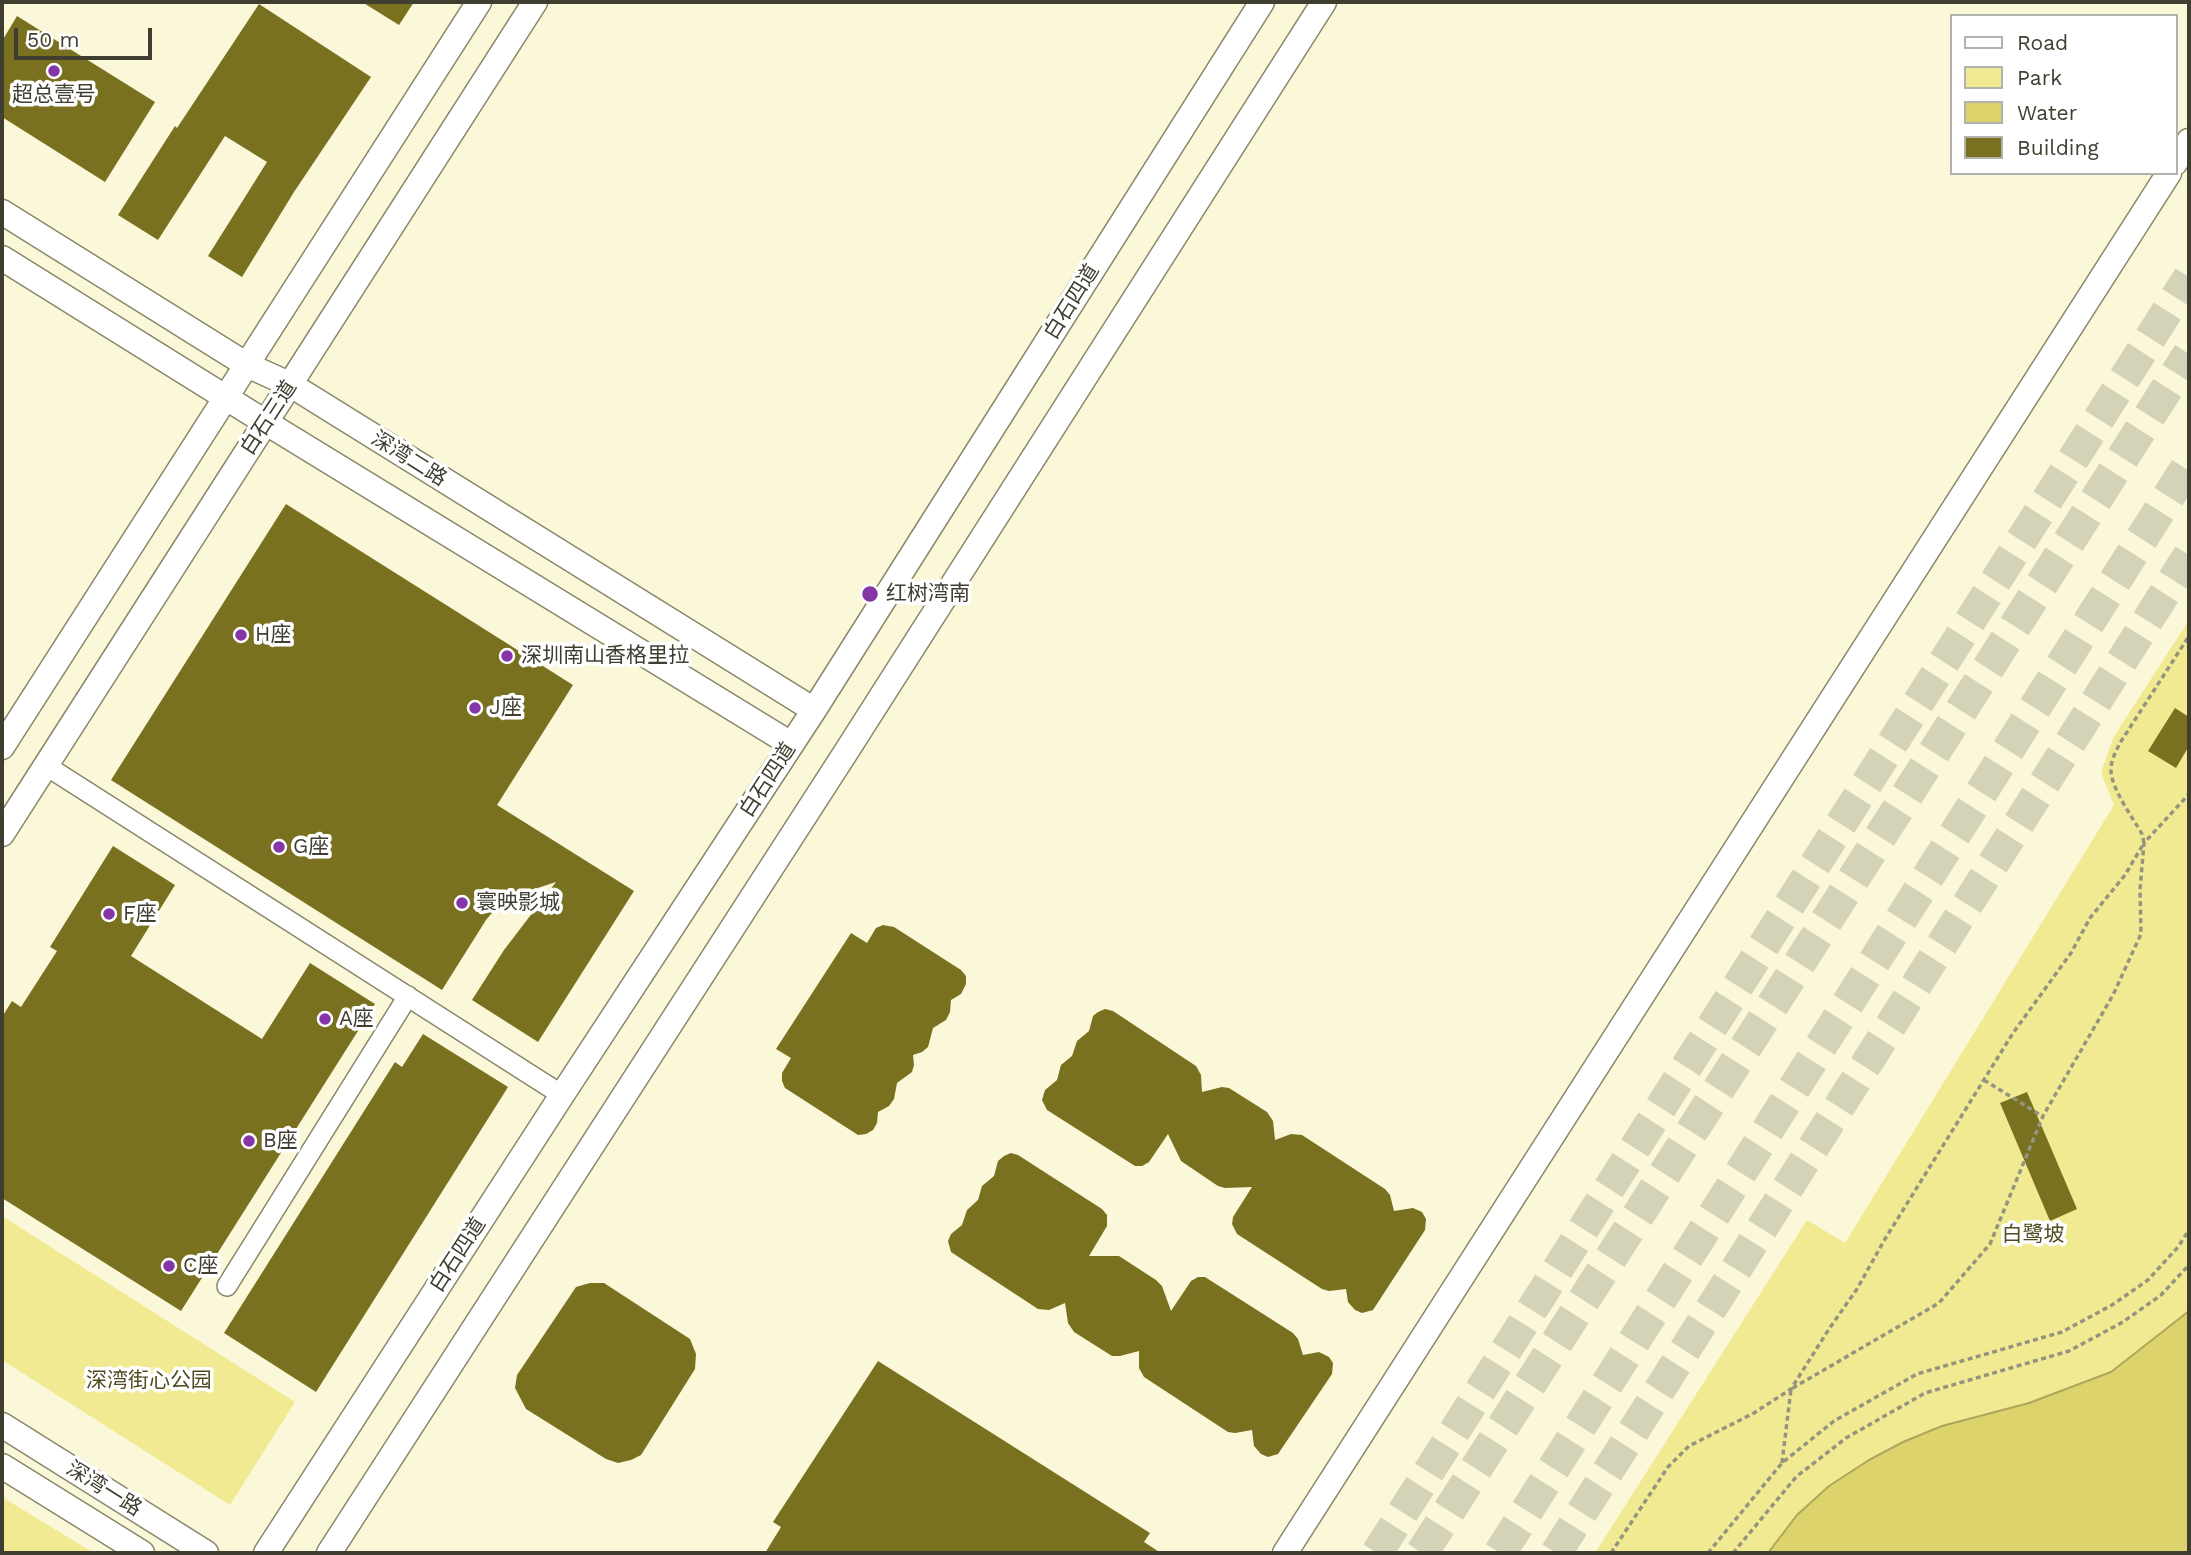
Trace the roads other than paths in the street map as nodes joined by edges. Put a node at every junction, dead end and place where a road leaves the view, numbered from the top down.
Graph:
1 (479, 2) edge
2 (535, 2) edge
3 (1262, 2) edge
4 (1324, 2) edge
5 (2189, 141) edge
6 (2177, 160) edge
7 (2168, 175) edge
8 (2, 212) edge
9 (2, 258) edge
10 (247, 365) junction
11 (290, 385) junction
12 (225, 398) junction
13 (265, 422) junction
14 (814, 710) junction
15 (791, 744) junction
16 (2, 747) edge
17 (45, 765) junction
18 (2, 834) edge
19 (408, 996) junction
20 (562, 1095) junction
21 (227, 1286) dead end
22 (2, 1425) edge
23 (2, 1466) edge
24 (142, 1553) edge
25 (206, 1553) edge
26 (266, 1553) edge
27 (328, 1553) edge
28 (1285, 1553) edge

1 - 10 street
2 - 11 street, 白石三道
3 - 14 street, 白石四道
4 - 27 street
5 - 6 street
7 - 28 street
8 - 10 street, 深湾二路
9 - 12 street, 深湾二路
10 - 11 street, 深湾二路
10 - 12 street
11 - 13 street, 白石三道
11 - 14 street, 深湾二路
12 - 13 street, 深湾二路
12 - 16 street
13 - 15 street, 深湾二路
13 - 17 street, 白石三道
14 - 15 street, 白石四道
15 - 20 street, 白石四道
17 - 18 street, 白石三道
17 - 19 street
19 - 20 street
19 - 21 street
20 - 26 street, 白石四道
22 - 25 street, 深湾一路
23 - 24 street, 深湾一路

